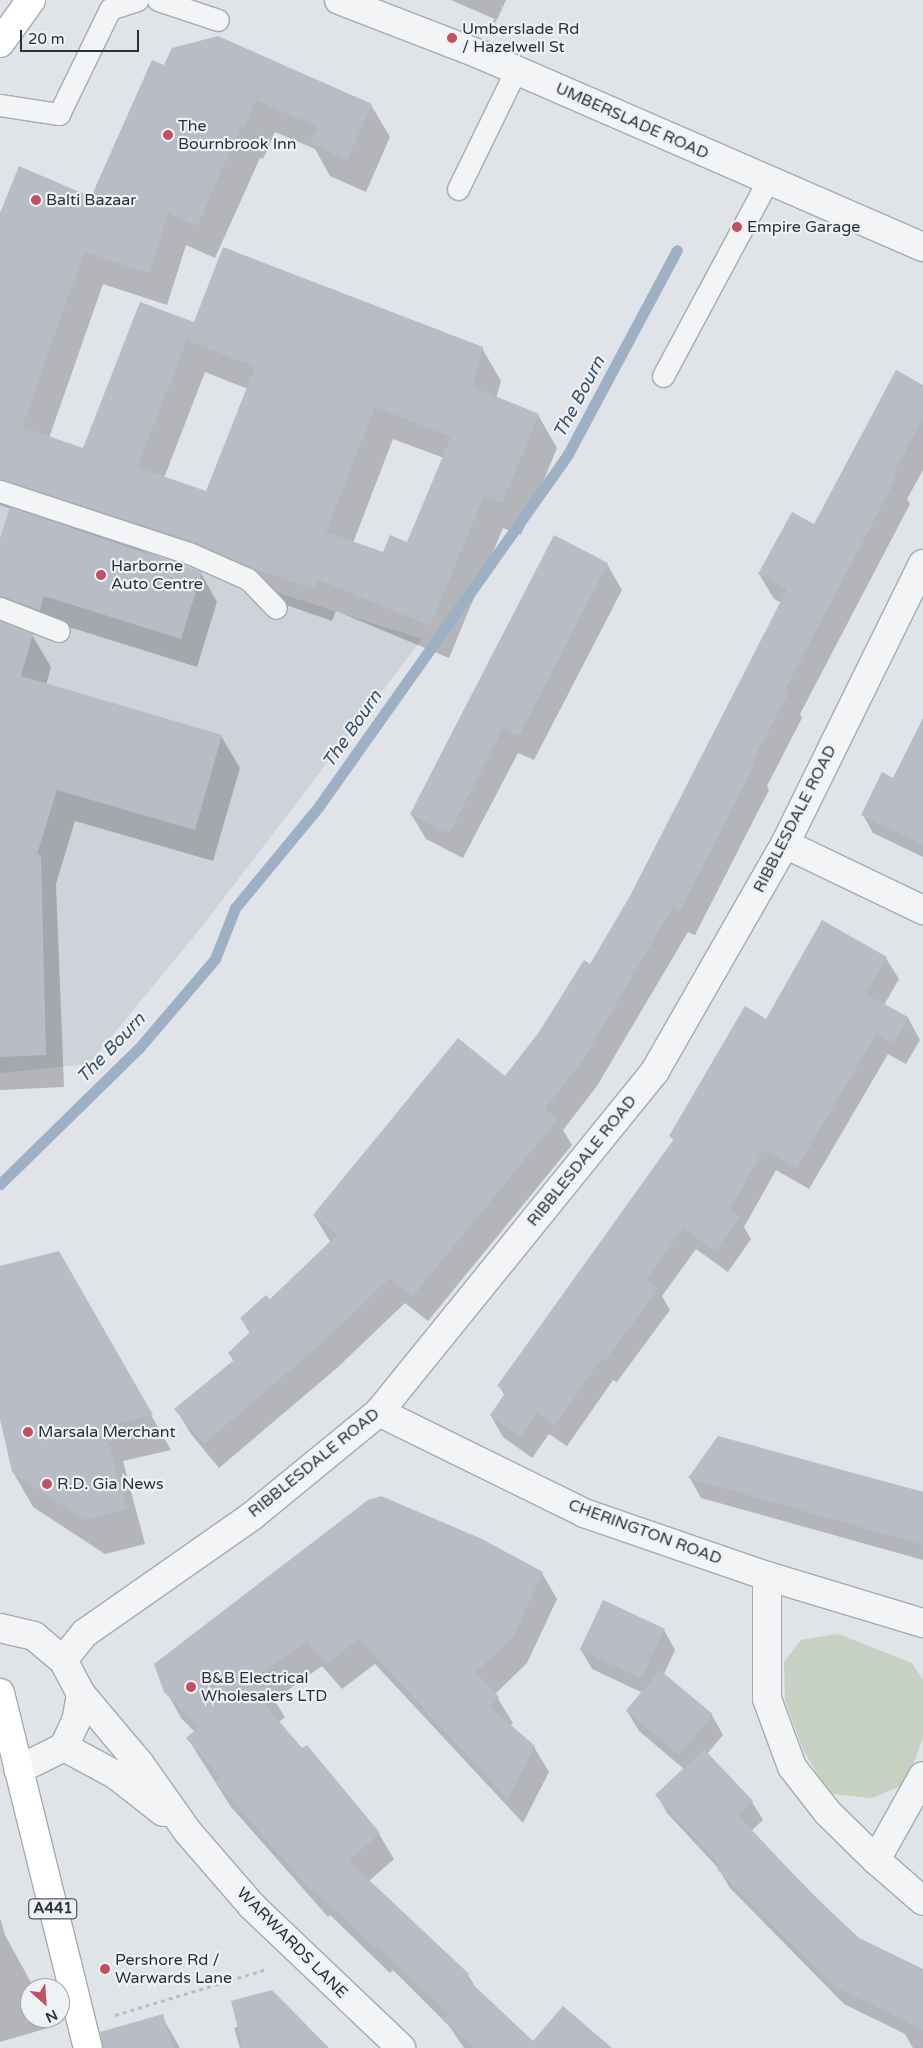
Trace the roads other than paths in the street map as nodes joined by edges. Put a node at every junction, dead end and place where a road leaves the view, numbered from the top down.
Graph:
1 (31, 0) edge
2 (138, 0) edge
3 (158, 0) edge
4 (339, 0) edge
5 (108, 4) edge
6 (218, 20) dead end
7 (0, 43) edge
8 (516, 70) junction
9 (0, 105) edge
10 (768, 180) junction
11 (458, 188) dead end
12 (923, 247) edge
13 (663, 376) dead end
14 (0, 491) edge
15 (923, 564) edge
16 (0, 608) edge
17 (276, 608) dead end
18 (60, 631) dead end
19 (785, 844) junction
20 (923, 910) edge
21 (379, 1412) junction
22 (767, 1576) junction
23 (923, 1622) edge
24 (0, 1628) edge
25 (85, 1633) junction
26 (34, 1636) junction
27 (63, 1660) junction
28 (0, 1693) edge
29 (81, 1694) junction
30 (64, 1747) junction
31 (18, 1770) junction
32 (923, 1776) edge
33 (188, 1832) junction
34 (876, 1860) junction
35 (923, 1901) edge
36 (85, 2036) edge
37 (401, 2048) edge

1 - 7 main road
2 - 5 lane
3 - 6 lane
4 - 8 street, UMBERSLADE ROAD
5 - 9 lane
8 - 10 street, UMBERSLADE ROAD
8 - 11 lane
10 - 12 street, UMBERSLADE ROAD
10 - 13 lane
14 - 17 lane
15 - 19 street, RIBBLESDALE ROAD
16 - 18 lane
19 - 20 street
19 - 21 street, RIBBLESDALE ROAD
21 - 22 street, CHERINGTON ROAD
21 - 25 street, RIBBLESDALE ROAD
22 - 23 street, CHERINGTON ROAD
22 - 34 street
24 - 26 street
25 - 26 street
25 - 27 street, RIBBLESDALE ROAD
26 - 27 street
27 - 29 street, WARWARDS LANE
28 - 31 main road, A441
29 - 30 street
29 - 33 street, WARWARDS LANE
30 - 31 street
30 - 33 street, WARWARDS LANE
31 - 36 main road, A441
32 - 34 street
33 - 37 street, WARWARDS LANE
34 - 35 street

